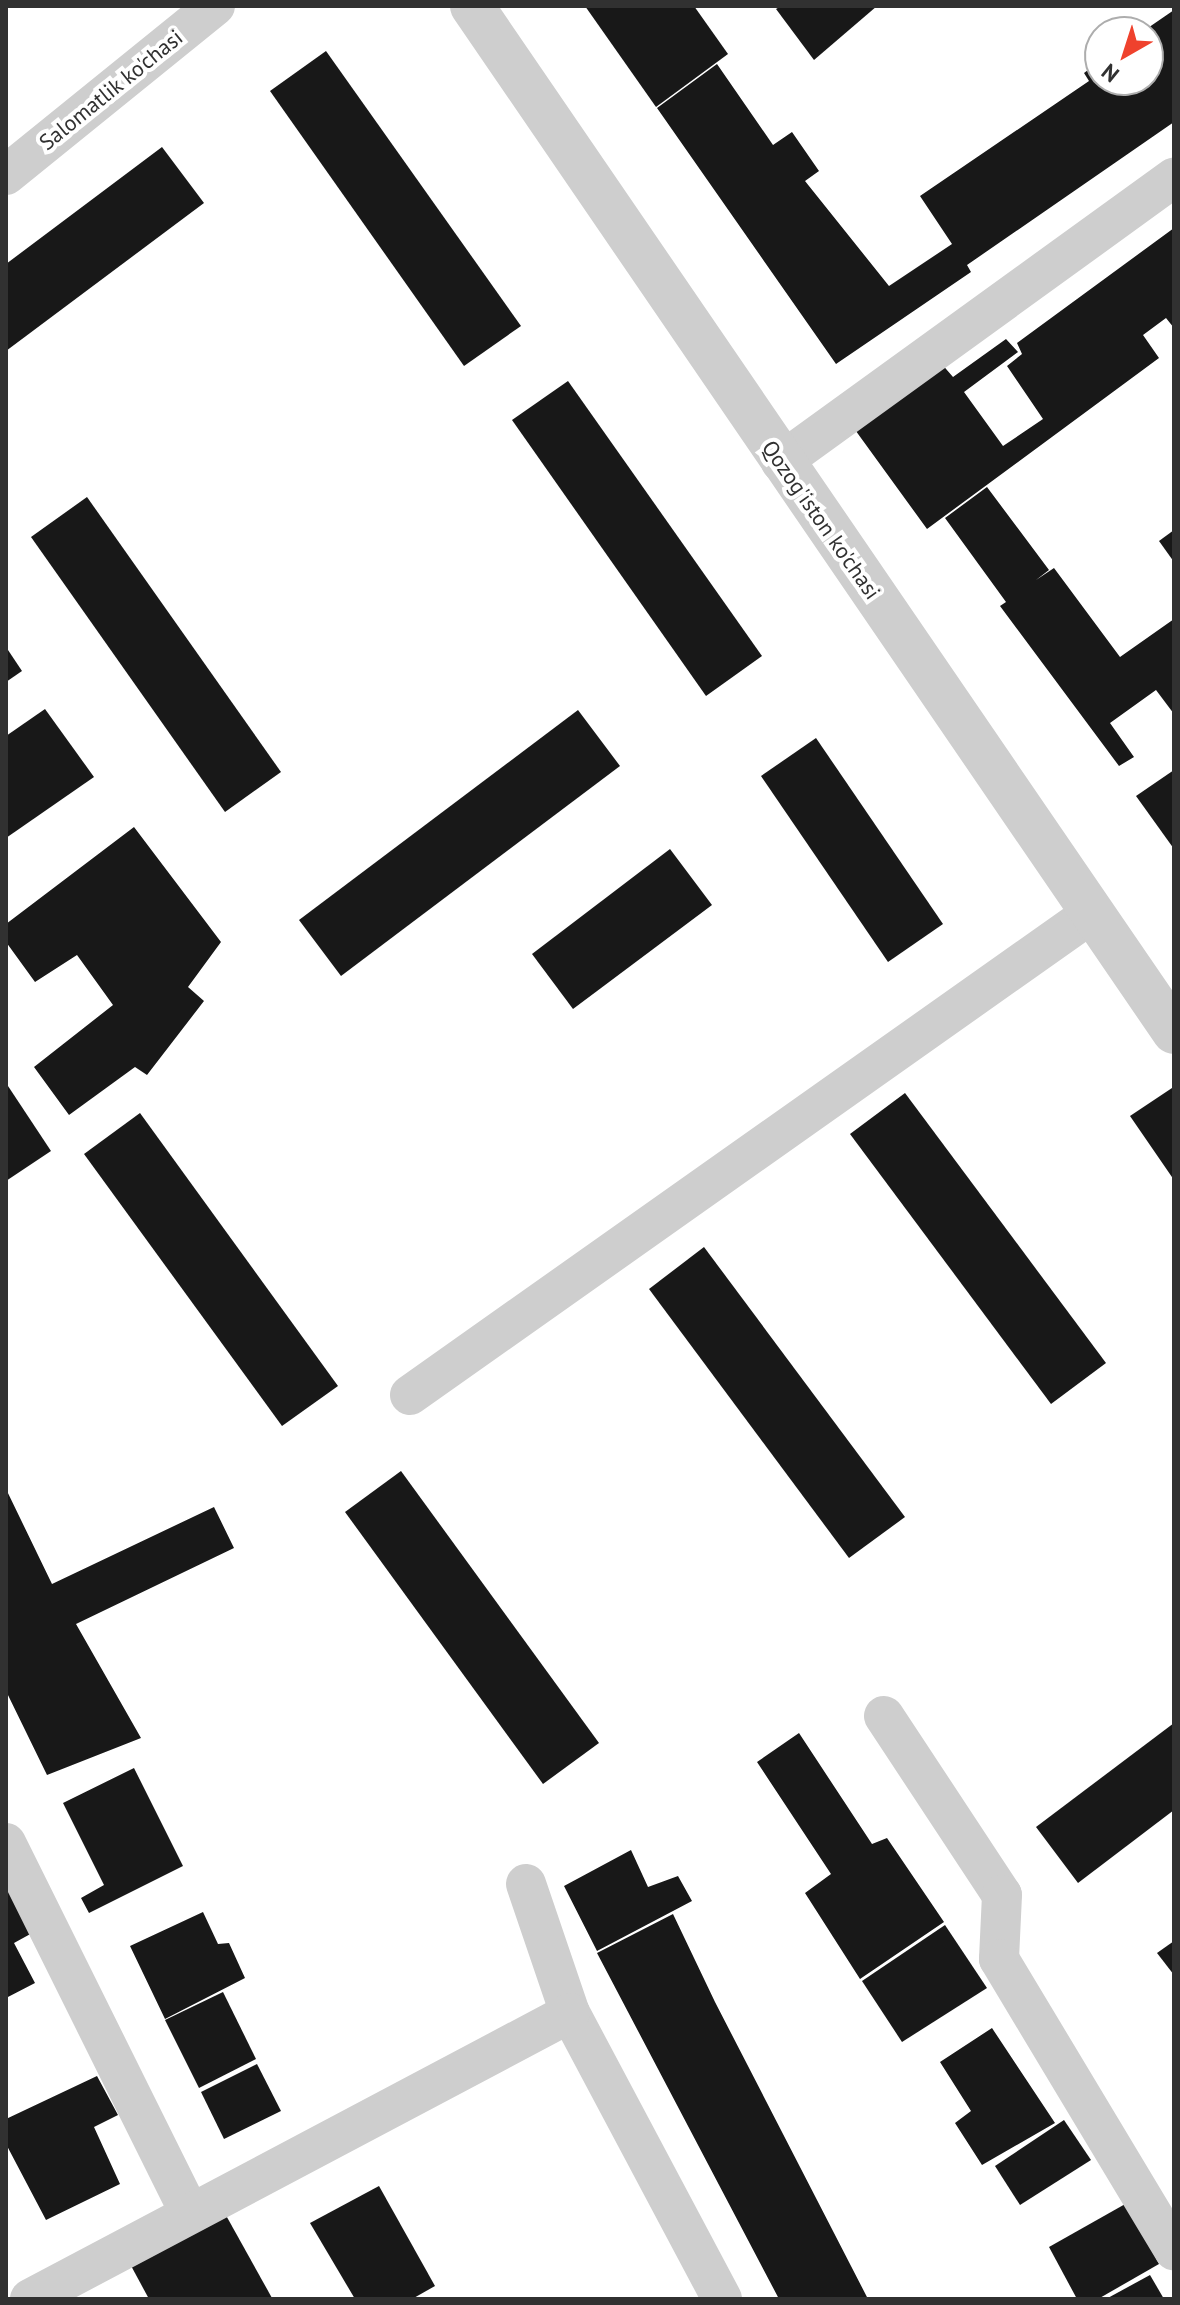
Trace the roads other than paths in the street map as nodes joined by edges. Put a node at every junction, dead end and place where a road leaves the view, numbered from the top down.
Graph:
1 (215, 6) edge
2 (472, 6) edge
3 (6, 175) edge
4 (1174, 177) edge
5 (781, 462) junction
6 (1092, 913) junction
7 (1174, 1032) edge
8 (410, 1395) dead end
9 (884, 1716) dead end
10 (6, 1843) edge
11 (526, 1884) dead end
12 (570, 2013) junction
13 (190, 2213) junction
14 (1174, 2250) edge
15 (30, 2299) edge
16 (722, 2299) edge

1 - 3 street, Salomatlik ko'chasi
2 - 5 street, Qozog'iston ko'chasi
4 - 5 street
5 - 6 street, Qozog'iston ko'chasi
6 - 7 street, Qozog'iston ko'chasi
6 - 8 street
9 - 14 street
10 - 13 street
11 - 12 street
12 - 13 street
12 - 16 street
13 - 15 street

